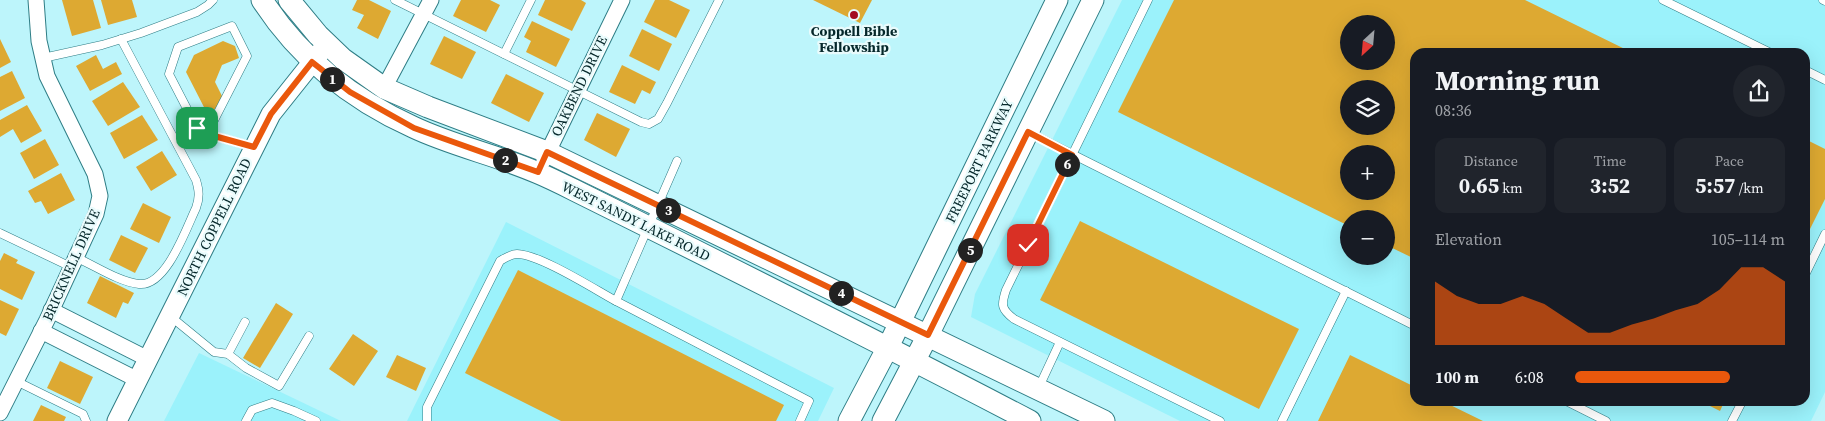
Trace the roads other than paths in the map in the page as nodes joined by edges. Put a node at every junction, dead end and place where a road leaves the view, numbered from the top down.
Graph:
1 (36, 0) edge
2 (213, 0) edge
3 (262, 0) edge
4 (289, 0) edge
5 (395, 0) edge
6 (431, 0) edge
7 (531, 0) edge
8 (622, 0) edge
9 (719, 0) edge
10 (1057, 0) edge
11 (1093, 0) edge
12 (1148, 0) edge
13 (1663, 0) edge
14 (424, 14) junction
15 (121, 40) junction
16 (327, 44) junction
17 (1761, 48) edge
18 (504, 54) junction
19 (43, 58) junction
20 (312, 62) junction
21 (1810, 72) edge
22 (1825, 80) edge
23 (384, 88) junction
24 (577, 91) junction
25 (1000, 117) junction
26 (1028, 132) junction
27 (207, 134) junction
28 (254, 147) junction
29 (547, 152) junction
30 (1072, 155) junction
31 (677, 161) dead end
32 (538, 172) junction
33 (658, 205) junction
34 (649, 228) junction
35 (0, 234) edge
36 (1825, 234) edge
37 (73, 262) junction
38 (1810, 265) edge
39 (1346, 291) junction
40 (616, 301) junction
41 (51, 310) junction
42 (170, 316) junction
43 (245, 322) dead end
44 (900, 322) junction
45 (1410, 323) edge
46 (41, 331) junction
47 (928, 335) junction
48 (309, 336) dead end
49 (1060, 342) junction
50 (888, 346) junction
51 (228, 354) junction
52 (148, 359) junction
53 (915, 361) junction
54 (138, 380) junction
55 (16, 381) junction
56 (1038, 389) junction
57 (1576, 406) edge
58 (1740, 406) edge
59 (0, 413) edge
60 (86, 421) edge
61 (117, 421) edge
62 (246, 421) edge
63 (316, 421) edge
64 (427, 421) edge
65 (800, 421) edge
66 (849, 421) edge
67 (883, 421) edge
68 (1030, 421) edge
69 (1104, 421) edge
70 (1220, 421) edge
71 (1282, 421) edge
72 (1606, 421) edge
73 (1732, 421) edge

1 - 19 street, BRICKNELL DRIVE
2 - 15 lane
3 - 20 main road, WEST SANDY LAKE ROAD
4 - 16 main road, WEST SANDY LAKE ROAD
5 - 14 lane
6 - 14 street
7 - 18 lane
8 - 24 street, OAKBEND DRIVE
9 - 24 lane
10 - 25 main road, FREEPORT PARKWAY
11 - 26 main road
12 - 30 lane
13 - 17 lane
14 - 18 lane
14 - 23 street
15 - 19 lane
15 - 37 lane
16 - 20 street, NORTH COPPELL ROAD
16 - 23 main road, WEST SANDY LAKE ROAD
18 - 24 lane
19 - 37 street, BRICKNELL DRIVE
20 - 28 street, NORTH COPPELL ROAD
20 - 32 main road, WEST SANDY LAKE ROAD
21 - 22 lane
23 - 29 main road, WEST SANDY LAKE ROAD
24 - 29 street, OAKBEND DRIVE
25 - 26 main road
25 - 44 main road, FREEPORT PARKWAY
26 - 30 lane
26 - 47 main road
27 - 27 lane
27 - 28 lane
28 - 42 street, NORTH COPPELL ROAD
29 - 32 street, OAKBEND DRIVE
29 - 33 main road, WEST SANDY LAKE ROAD
30 - 39 lane
30 - 49 lane
31 - 33 lane
32 - 34 main road, WEST SANDY LAKE ROAD
33 - 34 lane
33 - 44 main road, WEST SANDY LAKE ROAD
34 - 40 lane
34 - 50 main road, WEST SANDY LAKE ROAD
35 - 37 lane
36 - 38 lane
37 - 41 street, BRICKNELL DRIVE
39 - 45 lane
39 - 71 lane
40 - 64 lane
40 - 65 lane
41 - 46 street, BRICKNELL DRIVE
41 - 52 street
42 - 51 lane
42 - 52 street, NORTH COPPELL ROAD
43 - 51 lane
44 - 47 main road, WEST SANDY LAKE ROAD
44 - 50 main road, FREEPORT PARKWAY
46 - 54 street
46 - 55 street, BRICKNELL DRIVE
47 - 53 main road
47 - 56 main road, WEST SANDY LAKE ROAD
48 - 51 lane
49 - 56 lane
49 - 70 lane
50 - 53 main road, WEST SANDY LAKE ROAD
50 - 66 main road
52 - 54 street, NORTH COPPELL ROAD
53 - 67 main road
53 - 68 main road, WEST SANDY LAKE ROAD
54 - 61 street, NORTH COPPELL ROAD
55 - 59 street, BRICKNELL DRIVE
55 - 60 lane
56 - 69 main road, WEST SANDY LAKE ROAD
57 - 72 lane
58 - 73 lane
62 - 63 lane

